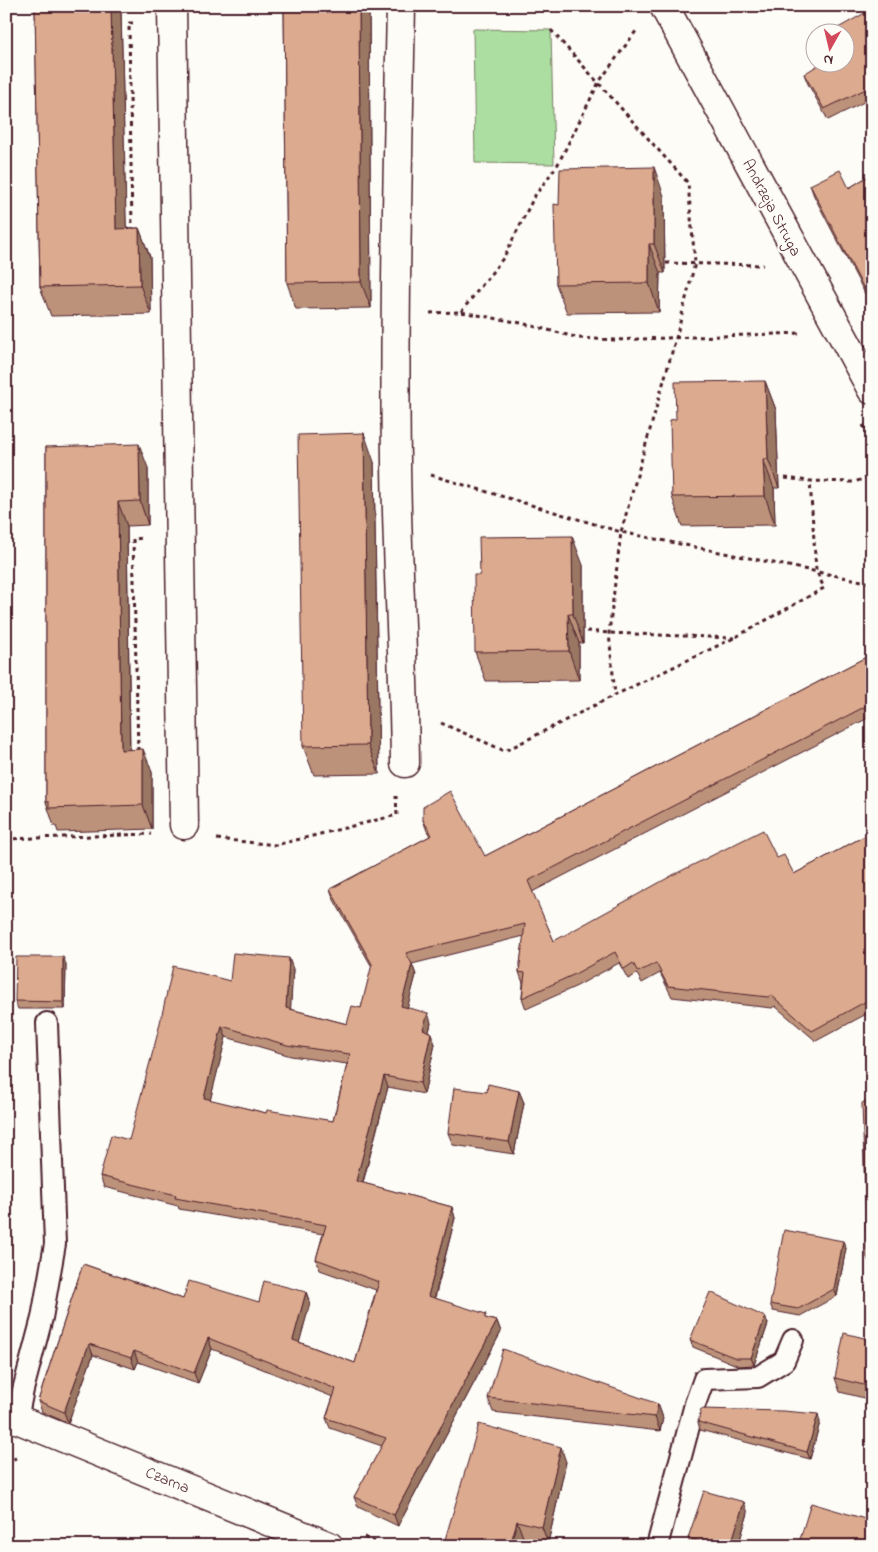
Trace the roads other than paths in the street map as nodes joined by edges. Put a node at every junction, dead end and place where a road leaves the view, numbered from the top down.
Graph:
1 (172, 6) edge
2 (401, 6) edge
3 (673, 12) edge
4 (872, 390) edge
5 (405, 763) road end
6 (184, 825) dead end
7 (47, 1023) dead end
8 (793, 1340) dead end
9 (12, 1418) edge
10 (315, 1543) edge
11 (656, 1546) edge

1 - 6 street
2 - 5 street
3 - 4 street, Andrzeja Struga
7 - 9 lane
8 - 11 lane
9 - 10 street, Czarna

